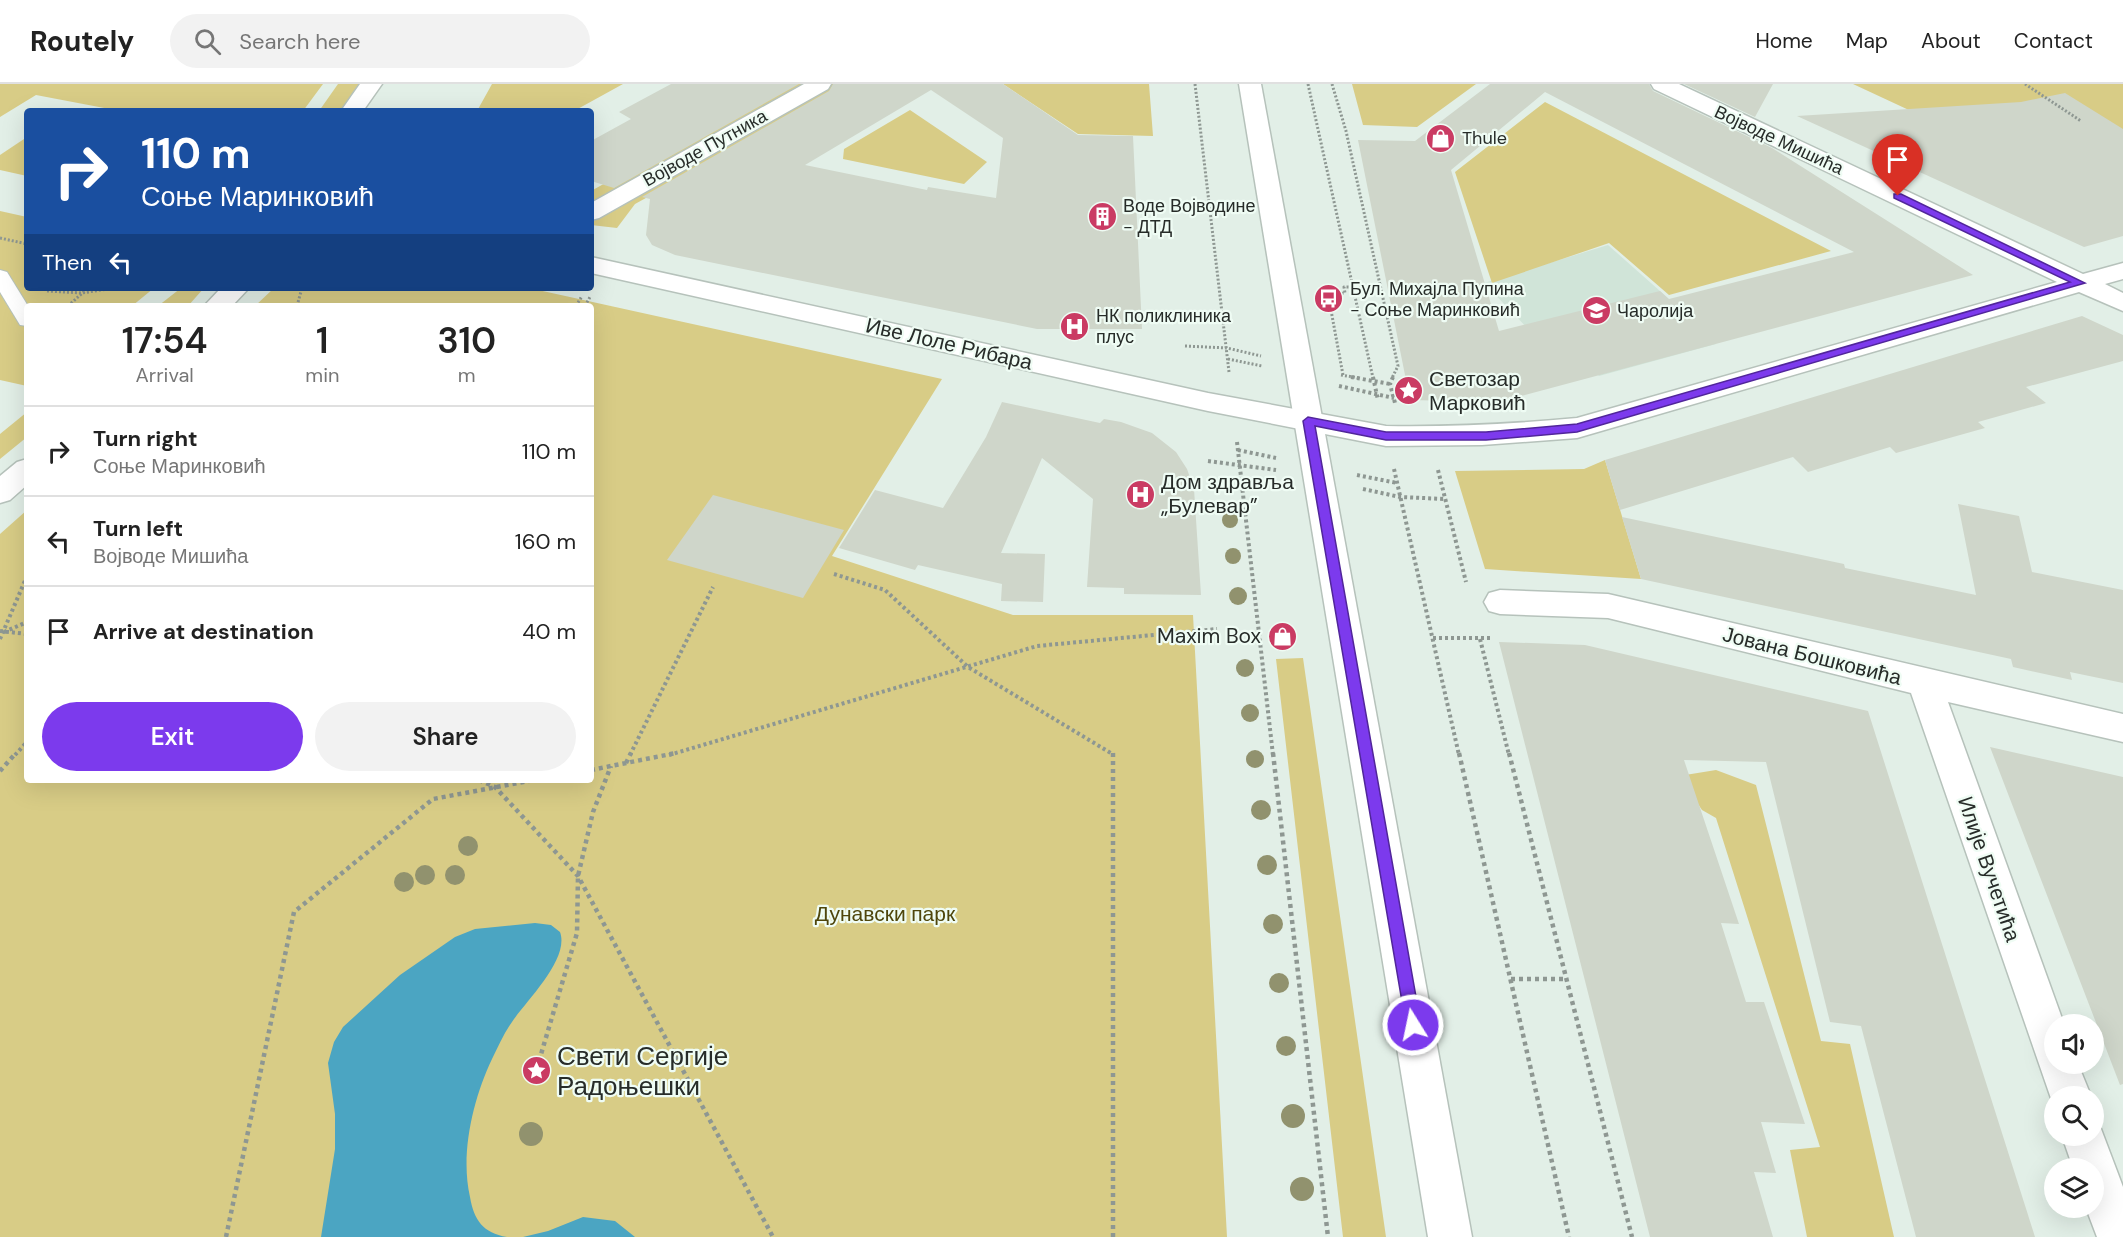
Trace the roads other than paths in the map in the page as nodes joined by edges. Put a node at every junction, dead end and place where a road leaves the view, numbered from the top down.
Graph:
1 (371, 84) edge
2 (820, 84) edge
3 (1239, 84) edge
4 (1662, 84) edge
5 (1258, 90) edge
6 (354, 108) edge
7 (594, 211) edge
8 (594, 266) edge
9 (2123, 271) edge
10 (0, 276) edge
11 (2080, 283) junction
12 (233, 291) edge
13 (220, 303) edge
14 (2123, 303) edge
15 (24, 315) edge
16 (1308, 421) junction
17 (24, 472) edge
18 (0, 492) edge
19 (1500, 602) dead end
20 (1924, 683) junction
21 (2123, 728) edge
22 (2044, 1024) edge
23 (2087, 1146) edge
24 (1450, 1237) edge
25 (2119, 1237) edge

1 - 6 street
2 - 7 street, Војводе Путника
3 - 5 street
4 - 11 street, Војводе Мишића
5 - 16 street
8 - 16 street, Иве Лоле Рибара
9 - 11 street, Иве Лоле Рибара
10 - 15 lane
11 - 14 street, Војводе Мишића
11 - 16 street, Иве Лоле Рибара
12 - 13 street
16 - 24 street
17 - 18 street
19 - 20 street, Јована Бошковића
20 - 21 street, Јована Бошковића
20 - 22 street, Илије Вучетића
23 - 25 street

